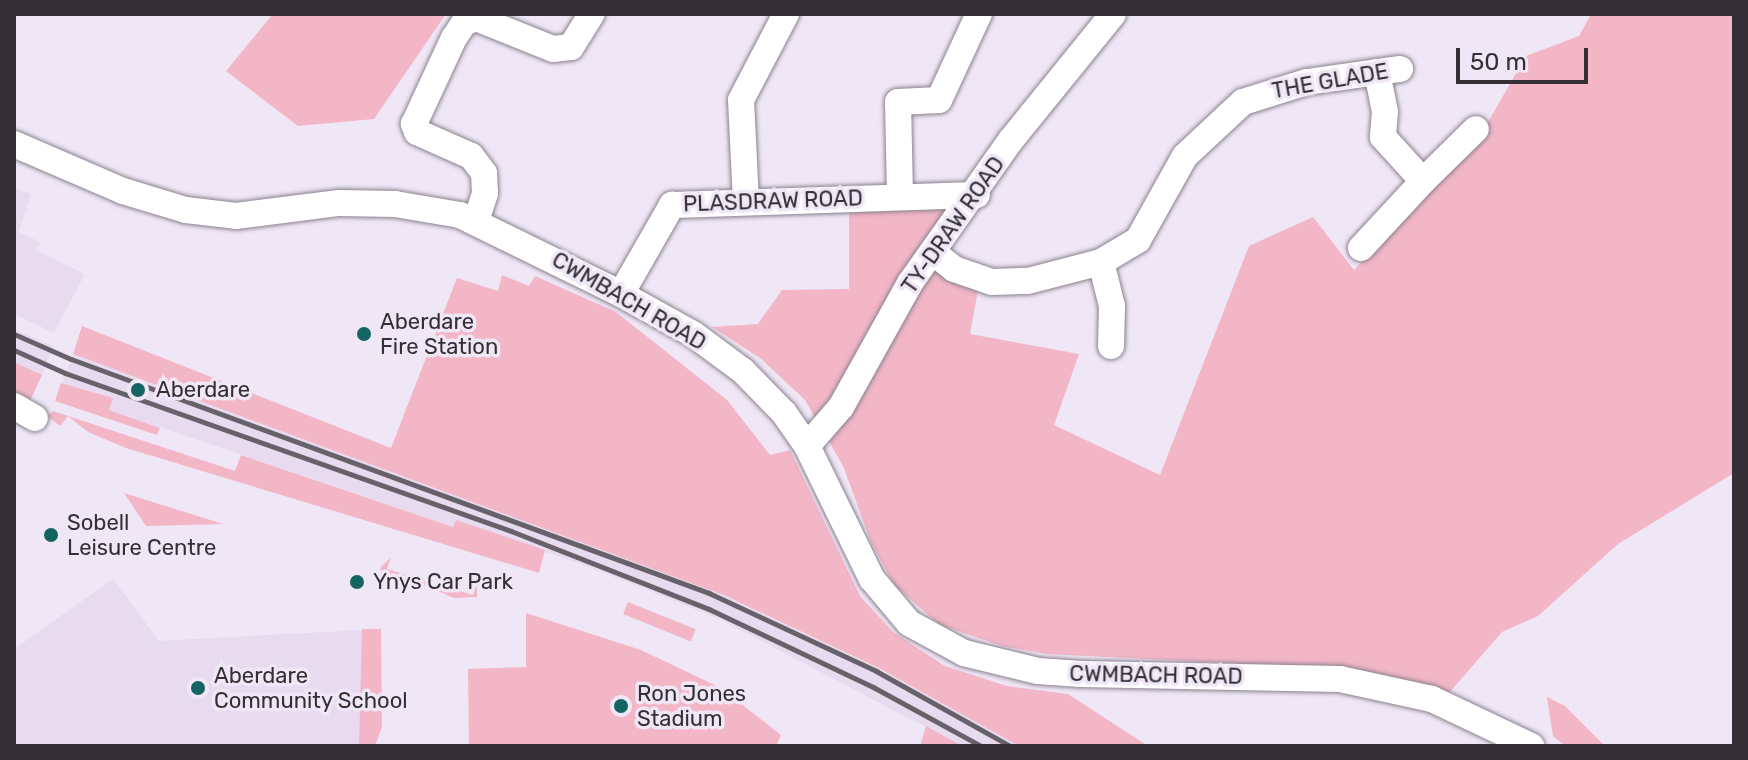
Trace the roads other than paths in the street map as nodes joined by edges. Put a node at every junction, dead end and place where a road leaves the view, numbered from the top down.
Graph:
1 (592, 14) edge
2 (786, 14) edge
3 (979, 14) edge
4 (1113, 14) edge
5 (1476, 129) dead end
6 (14, 144) edge
7 (1423, 181) junction
8 (977, 195) junction
9 (900, 196) junction
10 (746, 202) junction
11 (476, 221) junction
12 (1361, 248) dead end
13 (935, 254) junction
14 (1101, 262) junction
15 (621, 294) junction
16 (1111, 346) dead end
17 (807, 446) junction
18 (1531, 746) edge

1 - 11 street
2 - 10 street
3 - 9 street
4 - 8 street, TY-DRAW ROAD
5 - 7 street
6 - 11 street, CWMBACH ROAD
7 - 12 street
7 - 14 street, THE GLADE
8 - 9 street, PLASDRAW ROAD
8 - 13 street, TY-DRAW ROAD
9 - 10 street, PLASDRAW ROAD
10 - 15 street, PLASDRAW ROAD
11 - 15 street, CWMBACH ROAD
13 - 14 street, THE GLADE
13 - 17 street, TY-DRAW ROAD
14 - 16 street
15 - 17 street, CWMBACH ROAD
17 - 18 street, CWMBACH ROAD

